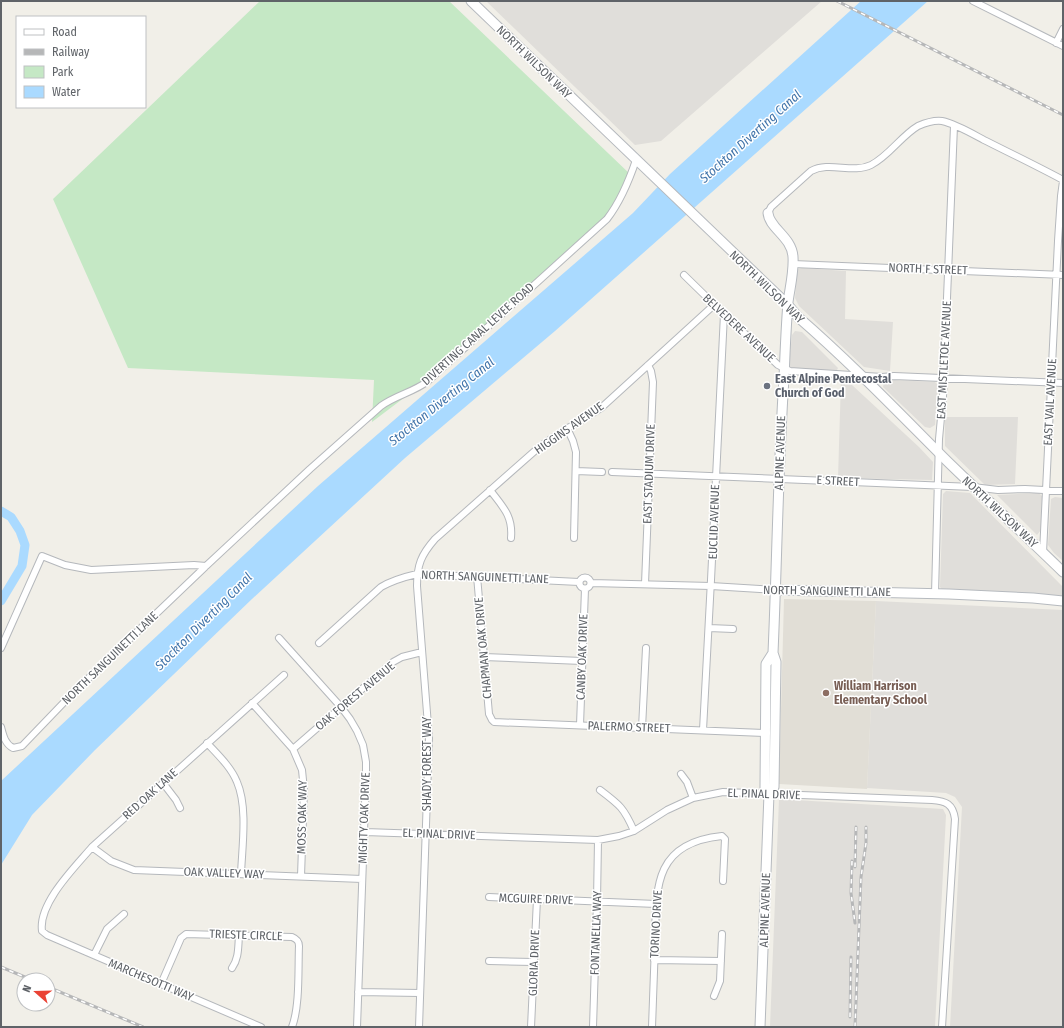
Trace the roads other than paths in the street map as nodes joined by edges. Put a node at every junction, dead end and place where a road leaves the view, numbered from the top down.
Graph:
1 (471, 1) edge
2 (973, 1) edge
3 (1063, 29) edge
4 (1056, 43) junction
5 (1063, 46) edge
6 (954, 126) junction
7 (636, 160) junction
8 (1063, 180) edge
9 (768, 213) joint
10 (793, 264) junction
11 (948, 270) junction
12 (1060, 274) edge
13 (684, 275) dead end
14 (714, 305) junction
15 (788, 305) junction
16 (724, 314) junction
17 (648, 365) junction
18 (784, 369) junction
19 (861, 376) junction
20 (943, 378) junction
21 (1051, 382) junction
22 (1063, 383) edge
23 (567, 428) junction
24 (939, 453) junction
25 (576, 471) junction
26 (602, 472) dead end
27 (612, 472) dead end
28 (649, 474) junction
29 (716, 476) junction
30 (779, 478) junction
31 (938, 486) junction
32 (973, 487) junction
33 (490, 490) junction
34 (1046, 490) junction
35 (1063, 490) edge
36 (510, 538) dead end
37 (574, 538) dead end
38 (1043, 553) junction
39 (206, 566) junction
40 (1063, 572) edge
41 (417, 574) junction
42 (477, 576) junction
43 (579, 582) junction
44 (591, 583) junction
45 (645, 584) junction
46 (711, 586) junction
47 (585, 588) junction
48 (776, 590) junction
49 (935, 594) junction
50 (1063, 601) edge
51 (709, 628) junction
52 (733, 629) dead end
53 (279, 638) dead end
54 (319, 643) dead end
55 (1, 648) edge
56 (646, 648) dead end
57 (422, 652) junction
58 (772, 653) junction
59 (484, 657) junction
60 (582, 661) junction
61 (284, 675) dead end
62 (252, 703) junction
63 (341, 707) junction
64 (492, 720) joint
65 (580, 725) junction
66 (1, 727) edge
67 (642, 728) junction
68 (703, 730) junction
69 (767, 733) junction
70 (207, 743) junction
71 (293, 749) junction
72 (681, 774) dead end
73 (163, 783) junction
74 (600, 790) dead end
75 (769, 794) junction
76 (693, 798) junction
77 (180, 808) dead end
78 (634, 831) junction
79 (365, 832) junction
80 (426, 833) junction
81 (598, 840) junction
82 (92, 847) junction
83 (241, 874) junction
84 (300, 876) junction
85 (362, 879) junction
86 (723, 882) dead end
87 (489, 897) dead end
88 (537, 899) junction
89 (597, 901) junction
90 (656, 904) junction
91 (124, 914) dead end
92 (42, 931) joint
93 (722, 934) dead end
94 (239, 936) junction
95 (94, 955) junction
96 (654, 960) junction
97 (489, 961) dead end
98 (721, 961) junction
99 (533, 962) junction
100 (232, 968) dead end
101 (161, 984) junction
102 (358, 992) junction
103 (420, 993) junction
104 (714, 996) dead end
105 (261, 1027) edge
106 (292, 1027) edge
107 (357, 1027) edge
108 (419, 1027) edge
109 (531, 1027) edge
110 (593, 1027) edge
111 (652, 1027) edge
112 (760, 1027) edge
113 (942, 1027) edge

1 - 7 street, NORTH WILSON WAY
2 - 4 street
3 - 4 street
4 - 5 street
6 - 8 street
6 - 9 street
6 - 11 street, EAST MISTLETOE AVENUE
7 - 15 street, NORTH WILSON WAY
7 - 39 street, DIVERTING CANAL LEVEE ROAD
8 - 12 street, EAST VAIL AVENUE
9 - 10 street, ALPINE AVENUE
10 - 11 street, NORTH F STREET
10 - 15 street, ALPINE AVENUE
11 - 12 street, NORTH F STREET
11 - 20 street, EAST MISTLETOE AVENUE
12 - 21 street, EAST VAIL AVENUE
13 - 14 street, BELVEDERE AVENUE
14 - 16 street, BELVEDERE AVENUE
14 - 17 street, HIGGINS AVENUE
15 - 18 street, ALPINE AVENUE
15 - 19 street, NORTH WILSON WAY
16 - 18 street, BELVEDERE AVENUE
16 - 29 street, EUCLID AVENUE
17 - 23 street, HIGGINS AVENUE
17 - 28 street, EAST STADIUM DRIVE
18 - 19 street, BELVEDERE AVENUE
18 - 30 street, ALPINE AVENUE
19 - 20 street, BELVEDERE AVENUE
19 - 24 street, NORTH WILSON WAY
20 - 21 street, BELVEDERE AVENUE
20 - 24 street, EAST MISTLETOE AVENUE
21 - 22 street, BELVEDERE AVENUE
21 - 34 street, EAST VAIL AVENUE
23 - 25 street
23 - 33 street, HIGGINS AVENUE
24 - 31 street, EAST MISTLETOE AVENUE
24 - 32 street, NORTH WILSON WAY
25 - 26 street
25 - 37 street
27 - 28 street, E STREET
28 - 29 street, E STREET
28 - 45 street, EAST STADIUM DRIVE
29 - 30 street, E STREET
29 - 46 street, EUCLID AVENUE
30 - 31 street, E STREET
30 - 48 street, ALPINE AVENUE
31 - 32 street, E STREET
31 - 49 street, EAST MISTLETOE AVENUE
32 - 34 street, E STREET
32 - 38 street, NORTH WILSON WAY
33 - 36 street
33 - 41 street, HIGGINS AVENUE
34 - 35 street, E STREET
34 - 38 street, EAST VAIL AVENUE
38 - 40 street, NORTH WILSON WAY
39 - 55 street
39 - 66 street, NORTH SANGUINETTI LANE
41 - 42 street, NORTH SANGUINETTI LANE
41 - 54 street, NORTH SANGUINETTI LANE
41 - 57 street, SHADY FOREST WAY
42 - 43 street, NORTH SANGUINETTI LANE
42 - 59 street, CHAPMAN OAK DRIVE
43 - 44 street
43 - 47 street
44 - 45 street, NORTH SANGUINETTI LANE
44 - 47 street
45 - 46 street, NORTH SANGUINETTI LANE
46 - 48 street, NORTH SANGUINETTI LANE
46 - 51 street, EUCLID AVENUE
47 - 60 street, CANBY OAK DRIVE
48 - 49 street, NORTH SANGUINETTI LANE
48 - 58 street, ALPINE AVENUE
49 - 50 street, NORTH SANGUINETTI LANE
51 - 52 street
51 - 68 street, EUCLID AVENUE
53 - 63 street, MIGHTY OAK DRIVE
56 - 67 street
57 - 63 street, OAK FOREST AVENUE
57 - 80 street, SHADY FOREST WAY
58 - 69 street, ALPINE AVENUE
58 - 75 street, ALPINE AVENUE
59 - 60 street
59 - 64 street, CHAPMAN OAK DRIVE
60 - 65 street, CANBY OAK DRIVE
61 - 62 street, RED OAK LANE
62 - 70 street, RED OAK LANE
62 - 71 street, MOSS OAK WAY
63 - 71 street, OAK FOREST AVENUE
63 - 79 street, MIGHTY OAK DRIVE
64 - 65 street, PALERMO STREET
65 - 67 street, PALERMO STREET
67 - 68 street, PALERMO STREET
68 - 69 street, PALERMO STREET
69 - 75 street, ALPINE AVENUE
70 - 73 street, RED OAK LANE
70 - 83 street
71 - 84 street, MOSS OAK WAY
72 - 76 street
73 - 77 street
73 - 82 street, RED OAK LANE
74 - 78 street
75 - 76 street, EL PINAL DRIVE
75 - 112 street, ALPINE AVENUE
75 - 113 street, EL PINAL DRIVE
76 - 78 street, EL PINAL DRIVE
78 - 81 street, EL PINAL DRIVE
79 - 80 street, EL PINAL DRIVE
79 - 85 street, MIGHTY OAK DRIVE
80 - 81 street, EL PINAL DRIVE
80 - 103 street, SHADY FOREST WAY
81 - 89 street, FONTANELLA WAY
82 - 83 street, OAK VALLEY WAY
82 - 92 street, RED OAK LANE
83 - 84 street, OAK VALLEY WAY
84 - 85 street, OAK VALLEY WAY
85 - 102 street, MIGHTY OAK DRIVE
86 - 90 street, TORINO DRIVE
87 - 88 street, MCGUIRE DRIVE
88 - 89 street, MCGUIRE DRIVE
88 - 99 street, GLORIA DRIVE
89 - 90 street, MCGUIRE DRIVE
89 - 110 street, FONTANELLA WAY
90 - 96 street, TORINO DRIVE
91 - 95 street
92 - 95 street, MARCHESOTTI WAY
93 - 98 street
94 - 100 street
94 - 101 street, TRIESTE CIRCLE
94 - 106 street, TRIESTE CIRCLE
95 - 101 street, MARCHESOTTI WAY
96 - 98 street
96 - 111 street, TORINO DRIVE
97 - 99 street
98 - 104 street
99 - 109 street, GLORIA DRIVE
101 - 105 street, MARCHESOTTI WAY
102 - 103 street
102 - 107 street, MIGHTY OAK DRIVE
103 - 108 street, SHADY FOREST WAY

